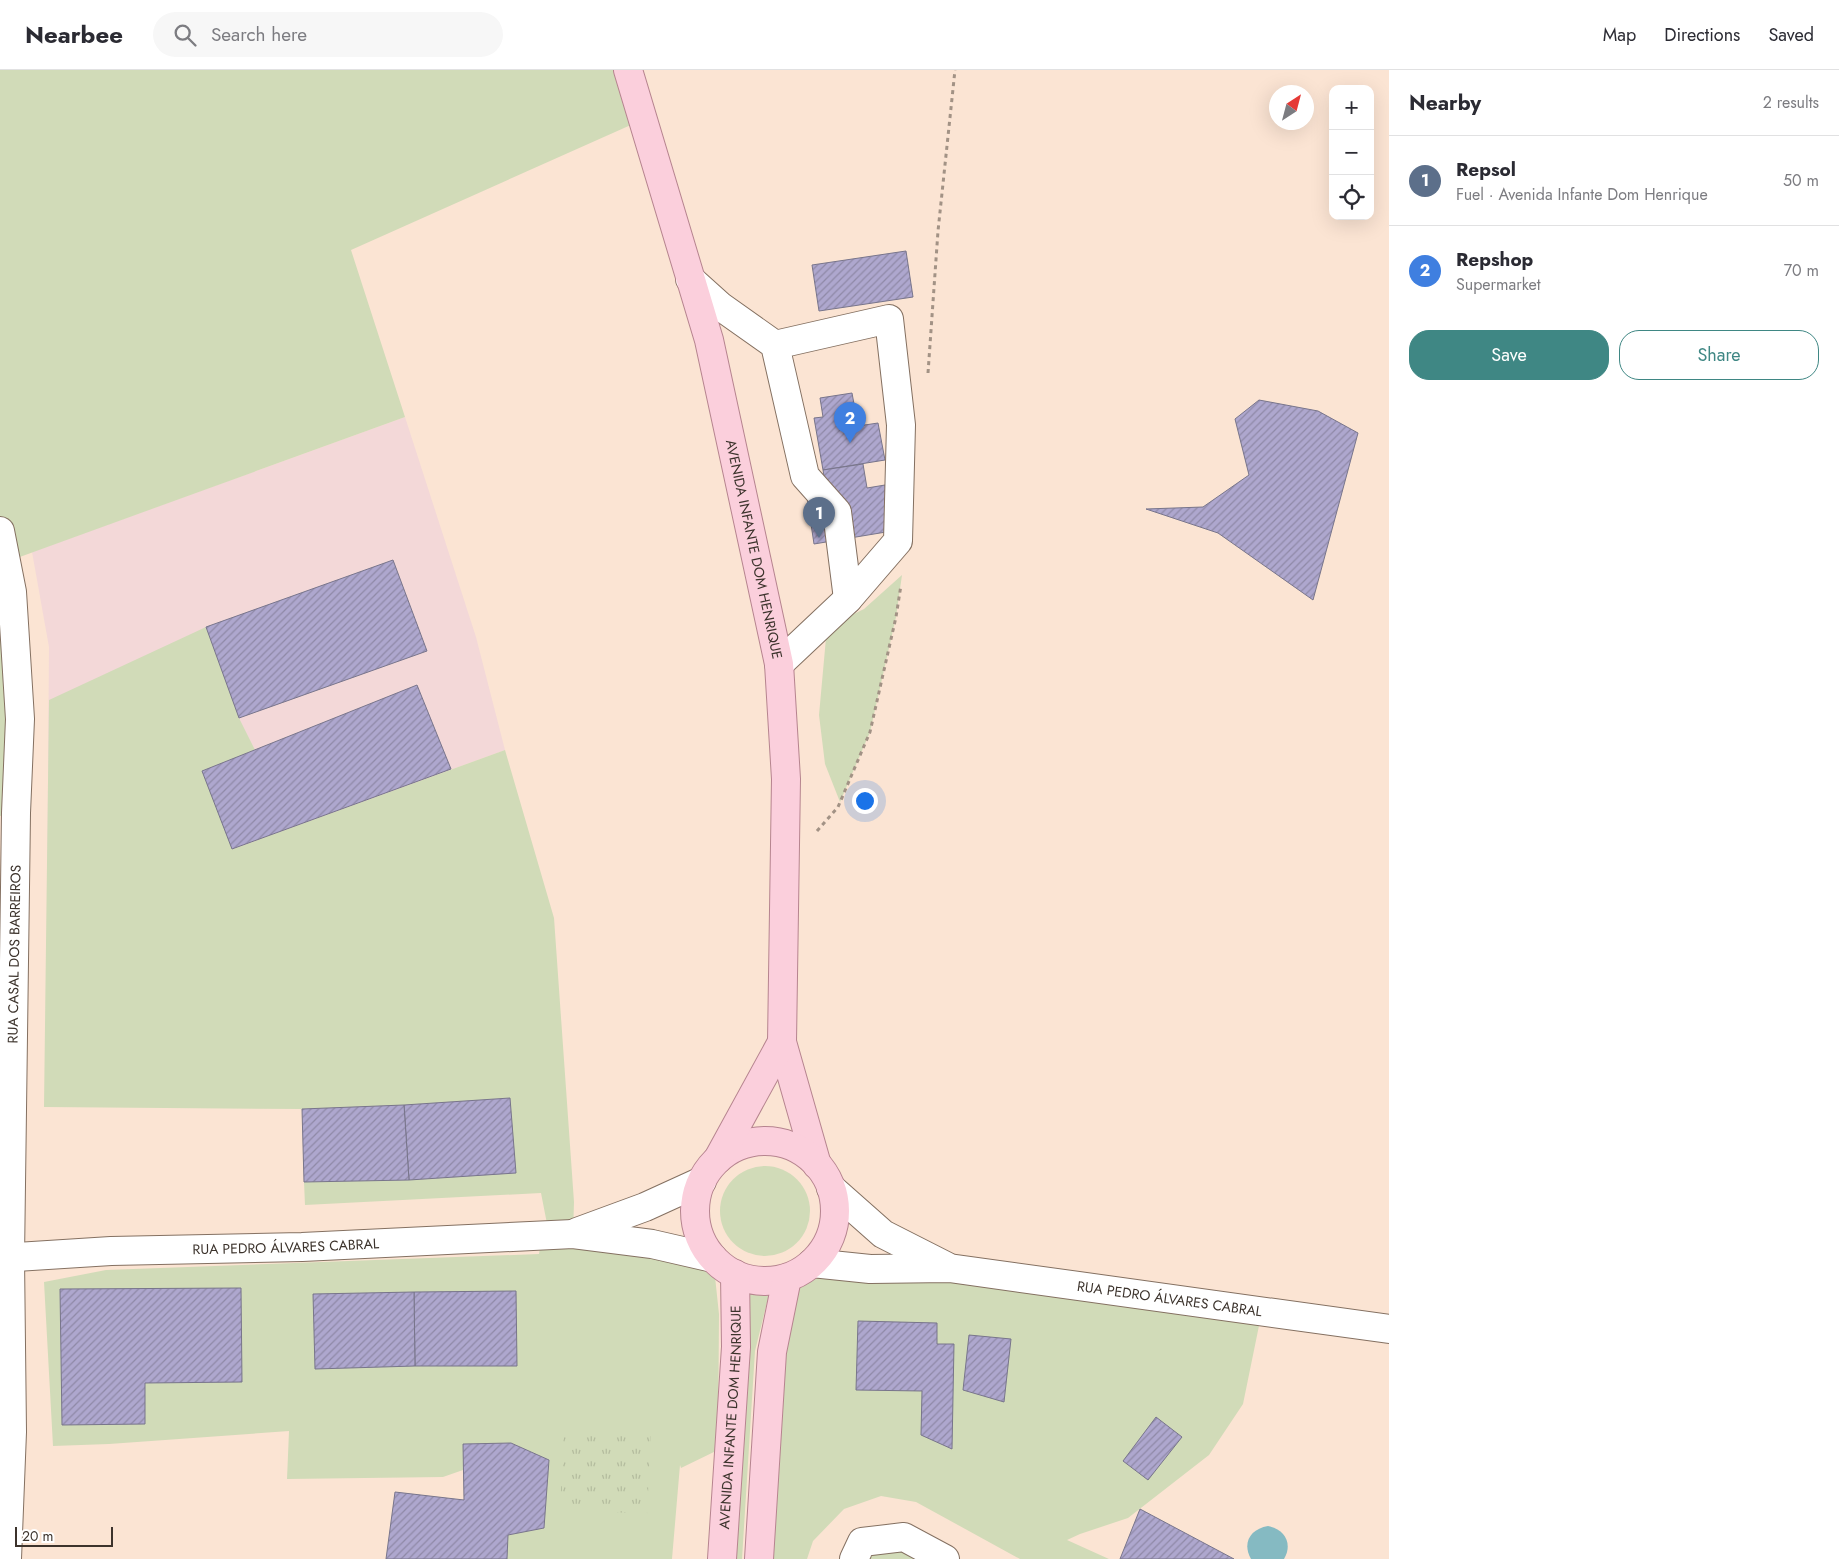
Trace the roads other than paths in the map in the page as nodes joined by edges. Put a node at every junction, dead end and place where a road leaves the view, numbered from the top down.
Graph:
1 (628, 70) edge
2 (690, 279) junction
3 (775, 344) junction
4 (0, 531) edge
5 (848, 600) junction
6 (779, 664) junction
7 (782, 1042) junction
8 (817, 1165) junction
9 (710, 1170) junction
10 (831, 1188) junction
11 (573, 1234) junction
12 (5, 1258) edge
13 (812, 1263) junction
14 (724, 1266) junction
15 (949, 1268) junction
16 (788, 1278) junction
17 (1389, 1329) edge
18 (8, 1559) edge
19 (722, 1559) edge
20 (759, 1559) edge
21 (854, 1559) edge
22 (945, 1559) edge

1 - 2 main road, AVENIDA INFANTE DOM HENRIQUE
2 - 3 street
2 - 6 main road, AVENIDA INFANTE DOM HENRIQUE
3 - 5 street
3 - 5 street
4 - 12 street, RUA CASAL DOS BARREIROS
5 - 6 street
6 - 7 main road, AVENIDA INFANTE DOM HENRIQUE
7 - 8 main road, AVENIDA INFANTE DOM HENRIQUE
7 - 9 main road, AVENIDA INFANTE DOM HENRIQUE
8 - 9 main road
8 - 10 main road
9 - 11 street
9 - 14 main road
10 - 13 main road
10 - 15 street
11 - 12 street, RUA PEDRO ÁLVARES CABRAL
11 - 14 street
12 - 18 street, RUA CASAL DOS BARREIROS
13 - 15 street
13 - 16 main road
14 - 16 main road
14 - 19 main road, AVENIDA INFANTE DOM HENRIQUE
15 - 17 street, RUA PEDRO ÁLVARES CABRAL
16 - 20 main road
21 - 22 street

